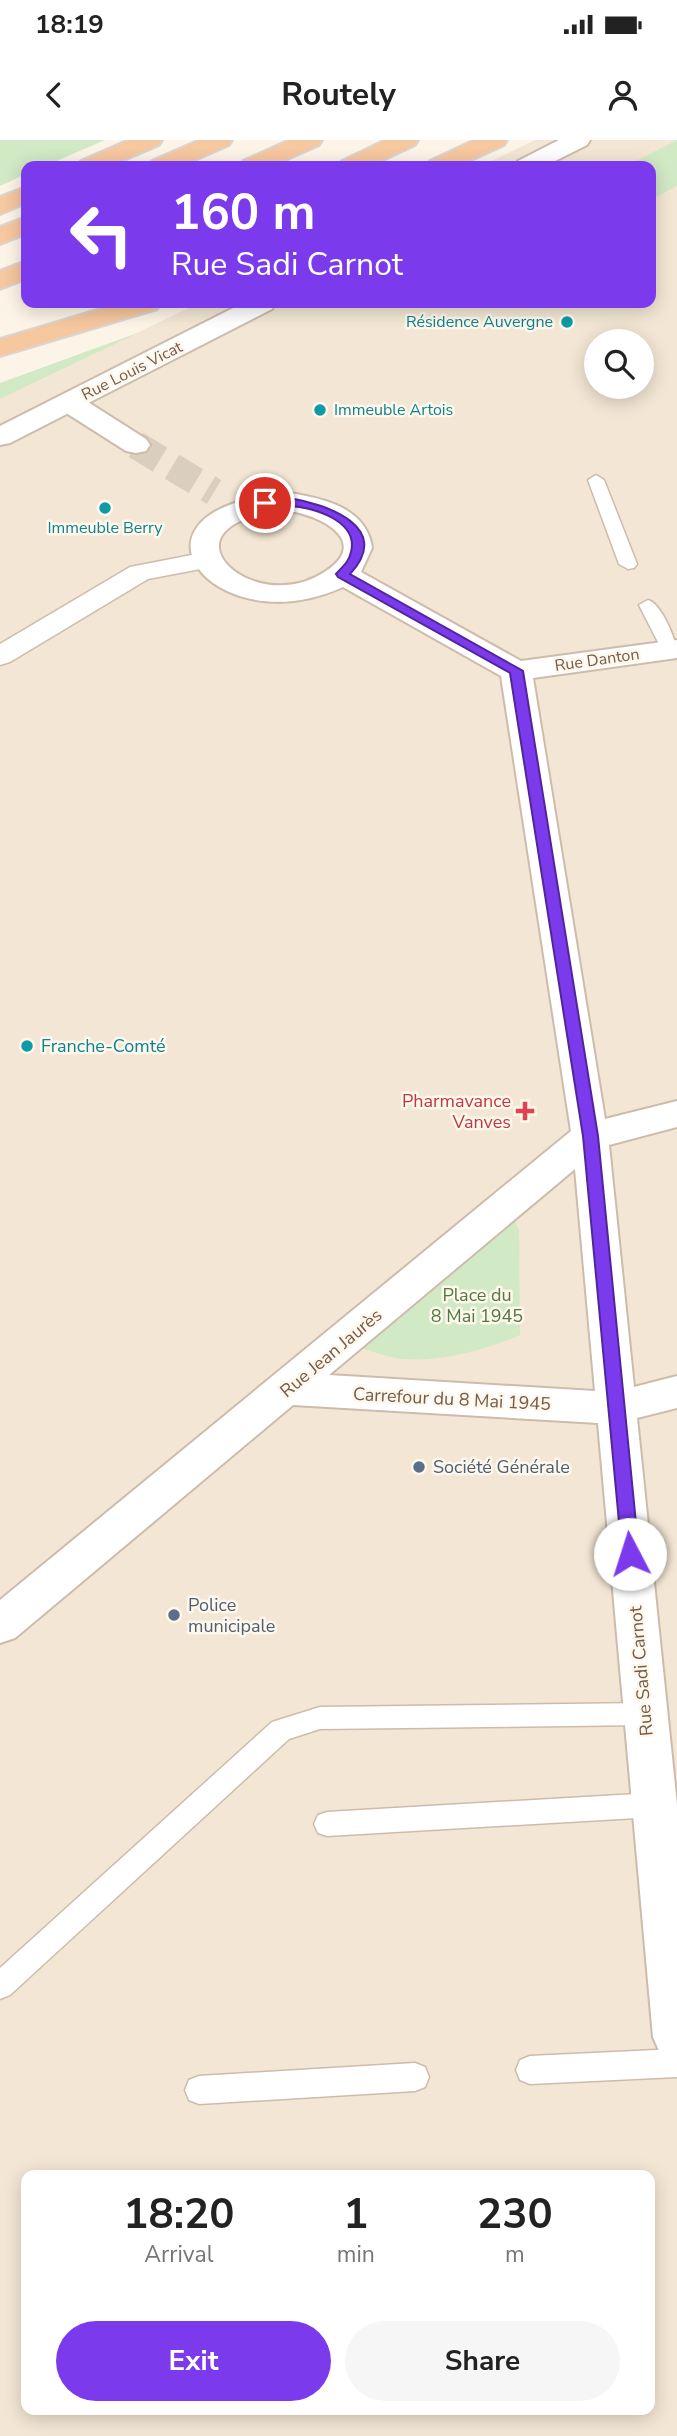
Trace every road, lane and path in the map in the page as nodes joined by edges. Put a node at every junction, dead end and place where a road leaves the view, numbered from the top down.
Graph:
1 (150, 140) edge
2 (220, 140) edge
3 (310, 140) edge
4 (406, 140) edge
5 (495, 140) edge
6 (578, 140) edge
7 (102, 161) edge
8 (172, 161) edge
9 (264, 161) edge
10 (362, 161) edge
11 (450, 161) edge
12 (537, 161) edge
13 (21, 196) edge
14 (0, 206) edge
15 (21, 227) edge
16 (0, 236) edge
17 (21, 271) edge
18 (0, 281) edge
19 (52, 308) edge
20 (132, 308) edge
21 (253, 308) edge
22 (0, 333) edge
23 (0, 348) edge
24 (69, 403) junction
25 (0, 437) edge
26 (136, 445) tunnel mouth
27 (596, 480) dead end
28 (214, 492) tunnel mouth
29 (241, 509) junction
30 (207, 560) junction
31 (628, 564) dead end
32 (342, 574) junction
33 (648, 605) dead end
34 (674, 650) edge
35 (0, 656) edge
36 (516, 671) junction
37 (677, 1114) edge
38 (590, 1136) junction
39 (288, 1389) junction
40 (677, 1392) edge
41 (616, 1408) junction
42 (0, 1625) edge
43 (646, 1714) junction
44 (654, 1805) junction
45 (327, 1824) dead end
46 (0, 1986) edge
47 (677, 2038) edge
48 (530, 2070) dead end
49 (415, 2077) dead end
50 (199, 2090) dead end

1 - 7 highway
2 - 8 highway
3 - 9 highway
4 - 10 highway
5 - 11 highway
6 - 12 street
13 - 14 highway
15 - 16 highway
17 - 18 highway
19 - 22 highway
20 - 23 highway
21 - 24 street, Rue Louis Vicat
24 - 25 street, Rue Louis Vicat
24 - 26 street
27 - 31 lane
28 - 29 street
29 - 30 street
29 - 32 street
30 - 32 street
30 - 35 street
32 - 36 street
33 - 34 lane
34 - 36 street, Rue Danton
36 - 38 street, Rue Sadi Carnot
37 - 38 street, Rue Jean Jaurès
38 - 39 street, Rue Jean Jaurès
38 - 41 street, Rue Sadi Carnot
39 - 41 street, Carrefour du 8 Mai 1945
39 - 42 street, Rue Jean Jaurès
40 - 41 street, Carrefour du 8 Mai 1945
41 - 43 street, Rue Sadi Carnot
43 - 44 street, Rue Sadi Carnot
43 - 46 lane
44 - 45 lane
44 - 47 street, Rue Sadi Carnot
47 - 48 lane
49 - 50 lane

